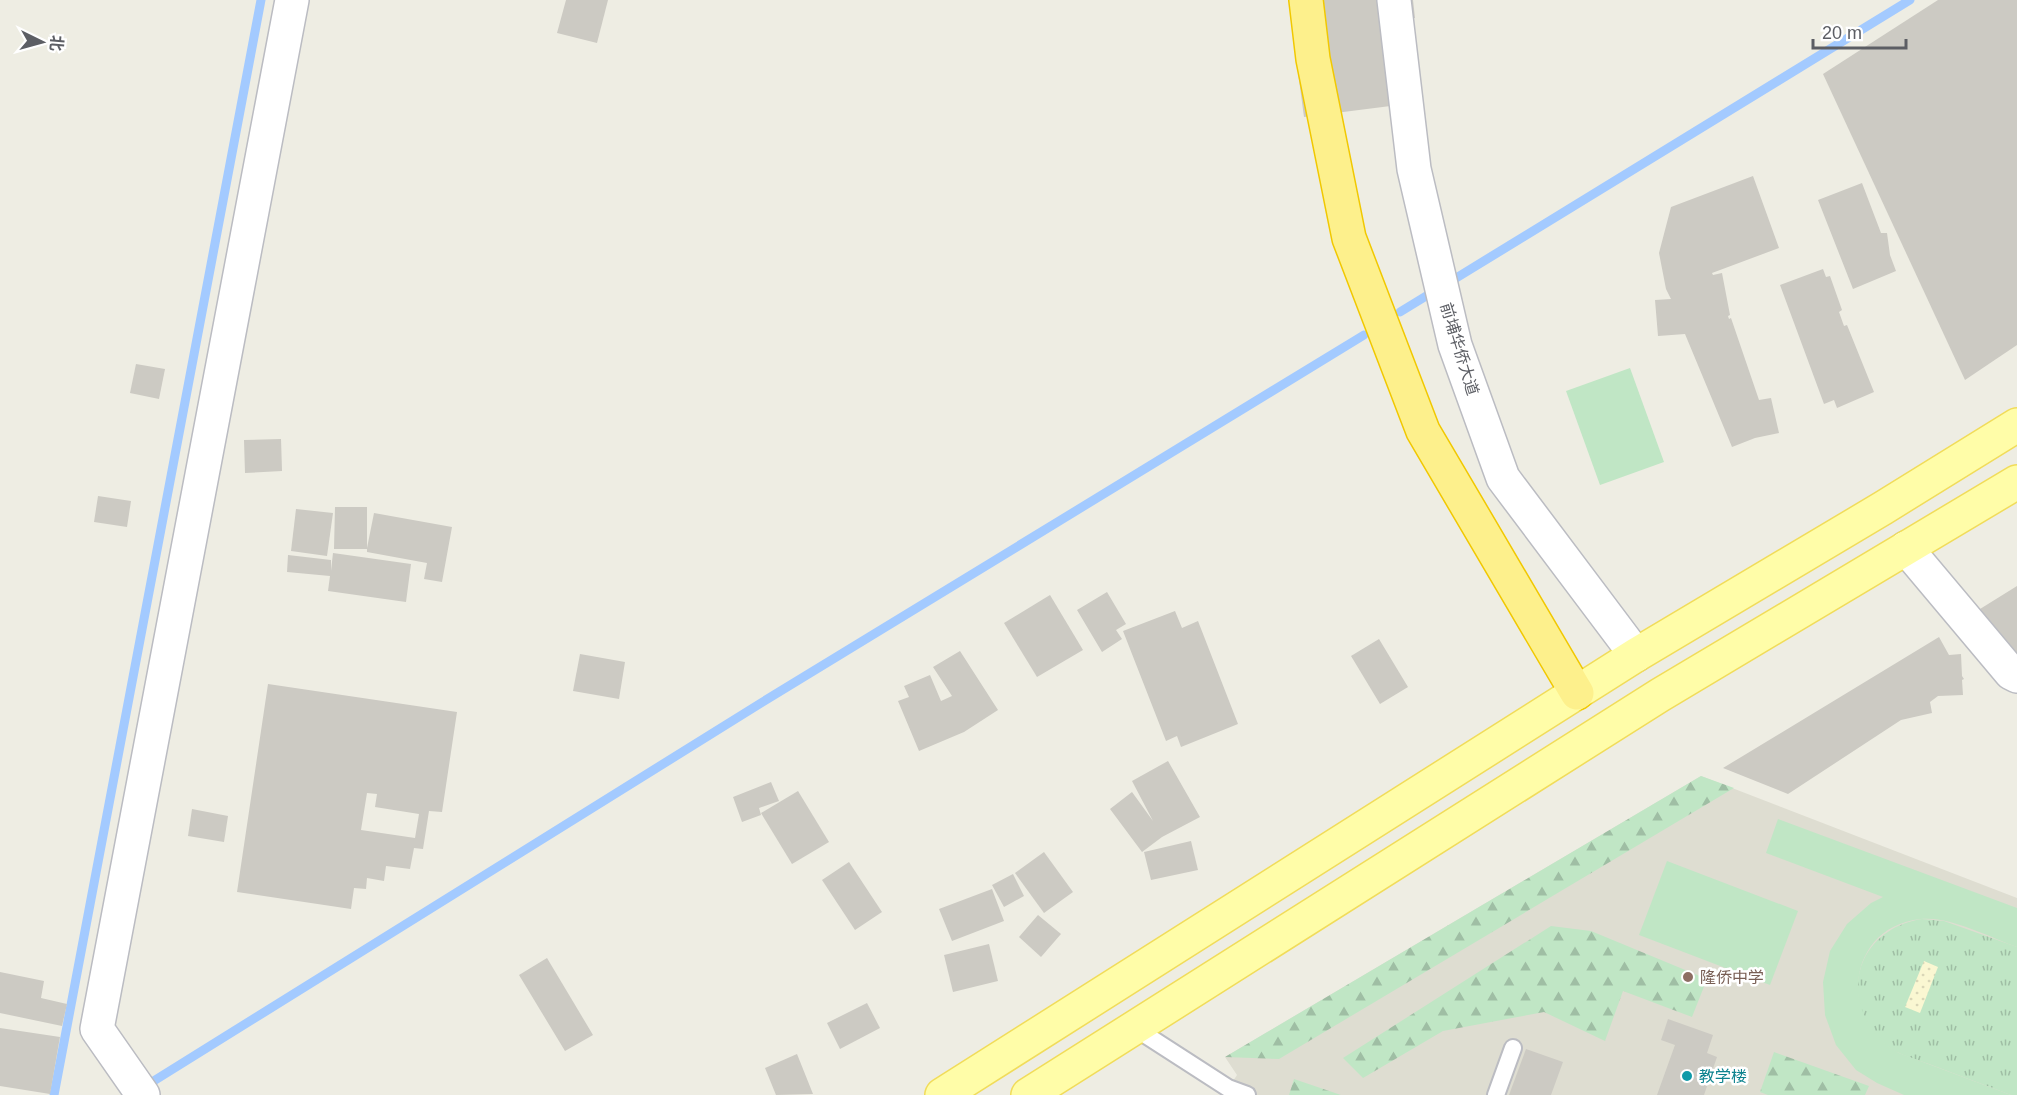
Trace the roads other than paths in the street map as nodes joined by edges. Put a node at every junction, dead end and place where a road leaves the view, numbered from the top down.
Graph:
1 (292, 0) edge
2 (1306, 0) edge
3 (1394, 0) edge
4 (2017, 425) edge
5 (2017, 482) edge
6 (1906, 548) junction
7 (1636, 655) junction
8 (2017, 676) edge
9 (1577, 693) junction
10 (1135, 1028) junction
11 (1513, 1048) dead end
12 (137, 1087) edge
13 (942, 1095) edge
14 (1028, 1095) edge
15 (1247, 1095) edge
16 (1496, 1095) edge

1 - 12 street
2 - 9 highway
3 - 7 street, 前埔华侨大道
4 - 7 main road
5 - 6 main road
6 - 8 street
6 - 10 main road
7 - 9 main road
9 - 13 main road
10 - 14 main road
10 - 15 lane
11 - 16 lane

